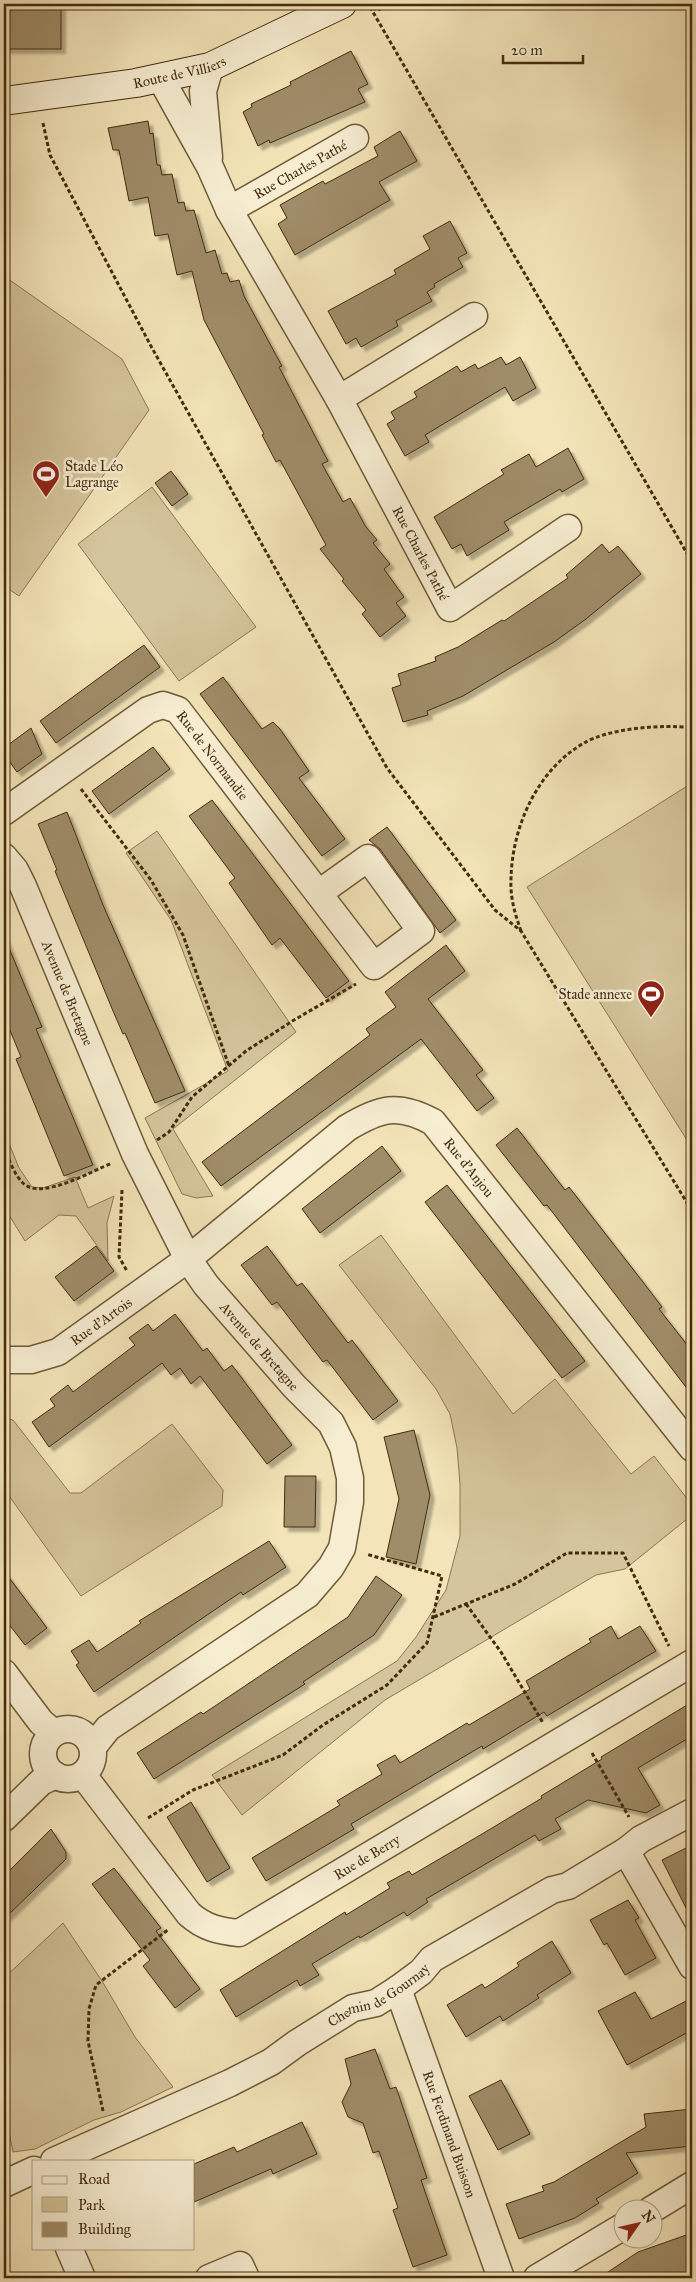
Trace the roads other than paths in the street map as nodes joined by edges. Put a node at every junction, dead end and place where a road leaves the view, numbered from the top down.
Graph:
1 (342, 4) edge
2 (210, 67) junction
3 (161, 79) junction
4 (4, 101) edge
5 (355, 138) dead end
6 (210, 167) junction
7 (228, 210) junction
8 (474, 316) dead end
9 (339, 399) junction
10 (568, 528) dead end
11 (4, 812) edge
12 (4, 856) edge
13 (319, 893) junction
14 (188, 1259) junction
15 (4, 1360) edge
16 (692, 1448) edge
17 (687, 1666) edge
18 (4, 1673) edge
19 (54, 1733) junction
20 (93, 1747) junction
21 (55, 1775) junction
22 (83, 1775) junction
23 (692, 1812) edge
24 (4, 1818) edge
25 (634, 1845) junction
26 (692, 1966) edge
27 (398, 1989) junction
28 (56, 2160) edge
29 (32, 2171) edge
30 (4, 2184) edge
31 (692, 2184) edge
32 (664, 2202) edge
33 (614, 2232) edge
34 (70, 2250) edge
35 (82, 2278) edge
36 (208, 2278) edge
37 (246, 2278) edge
38 (502, 2278) edge
39 (537, 2278) edge

1 - 2 main road, Route de Villiers
2 - 3 main road, Route de Villiers
2 - 6 street
3 - 4 main road, Route de Villiers
3 - 6 street
5 - 7 street, Rue Charles Pathé
6 - 7 street
7 - 9 street, Rue Charles Pathé
8 - 9 street
9 - 10 street, Rue Charles Pathé
11 - 13 street, Rue de Normandie
12 - 14 street, Avenue de Bretagne
13 - 13 street, Rue de Normandie
14 - 15 street, Rue d'Artois
14 - 16 street, Rue d'Anjou
14 - 20 street, Avenue de Bretagne
17 - 22 street, Rue de Berry
18 - 19 street
19 - 20 street
19 - 21 street
20 - 22 street
21 - 22 street
21 - 24 street
23 - 25 street, Chemin de Gournay
25 - 26 street
25 - 27 street, Chemin de Gournay
27 - 28 street, Chemin de Gournay
27 - 38 street, Rue Ferdinand Buisson
29 - 30 street, Chemin de Gournay
31 - 32 street
33 - 39 street
34 - 35 street
36 - 37 street

